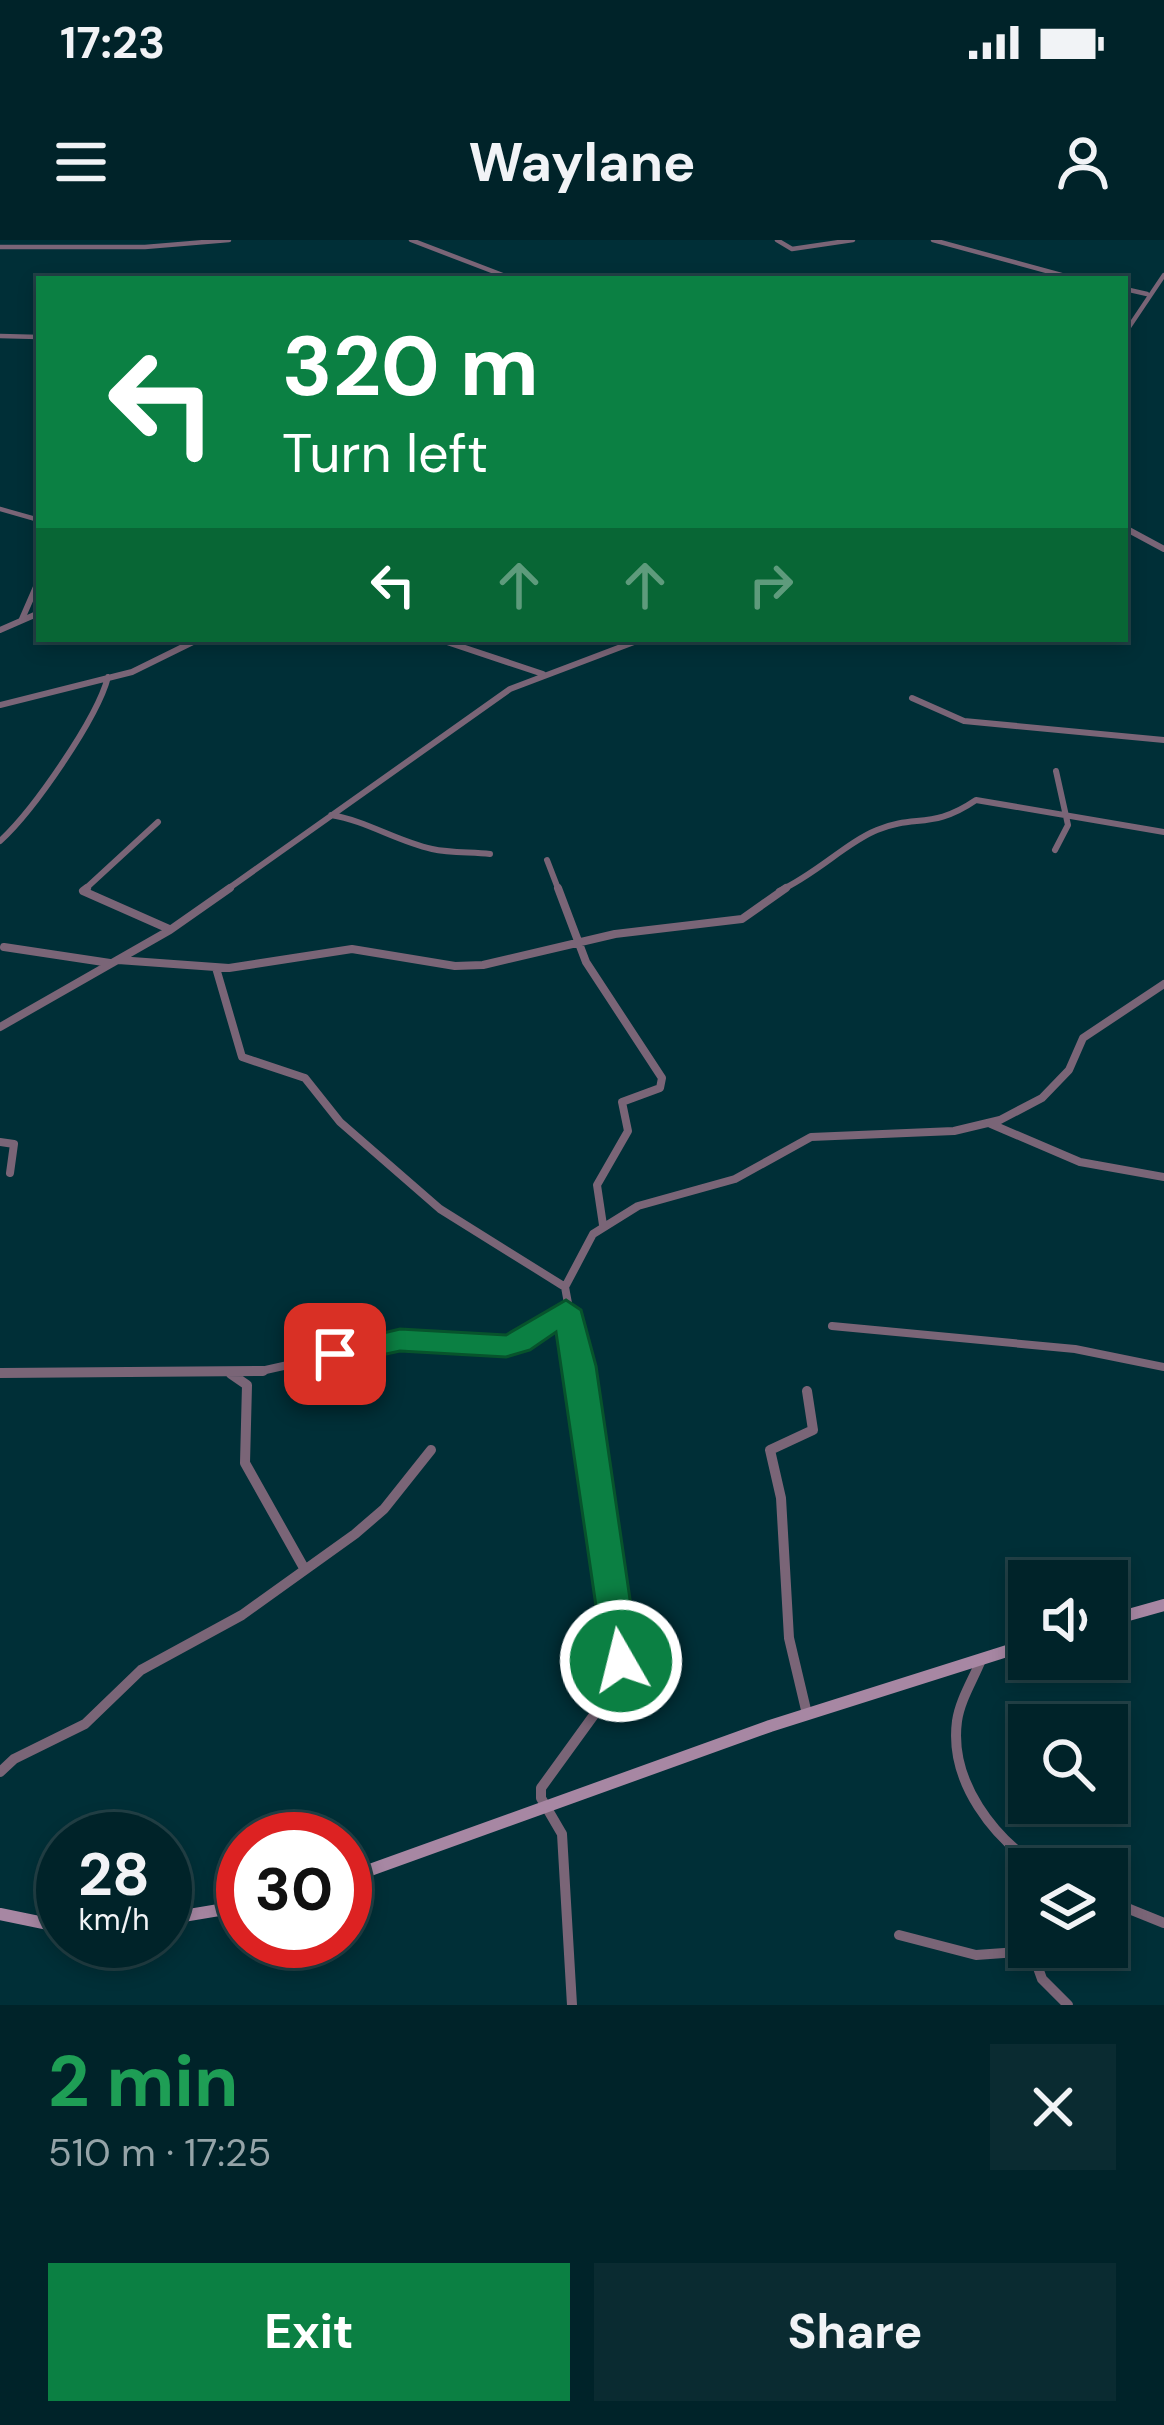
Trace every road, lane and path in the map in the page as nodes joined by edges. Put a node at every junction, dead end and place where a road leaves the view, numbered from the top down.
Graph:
1 (229, 240) edge
2 (411, 240) edge
3 (777, 240) edge
4 (853, 240) edge
5 (934, 240) edge
6 (0, 247) edge
7 (1164, 275) edge
8 (505, 276) edge
9 (1065, 276) edge
10 (1128, 290) edge
11 (1147, 294) junction
12 (1128, 330) edge
13 (0, 336) edge
14 (36, 337) edge
15 (0, 508) edge
16 (36, 519) edge
17 (1128, 530) edge
18 (1164, 549) edge
19 (36, 587) edge
20 (36, 614) edge
21 (22, 619) junction
22 (0, 630) edge
23 (193, 642) edge
24 (448, 642) edge
25 (634, 642) edge
26 (544, 674) junction
27 (108, 676) junction
28 (912, 698) dead end
29 (0, 705) edge
30 (1164, 740) edge
31 (1056, 771) dead end
32 (329, 815) junction
33 (1066, 815) junction
34 (158, 822) dead end
35 (1164, 832) edge
36 (0, 842) edge
37 (1055, 850) dead end
38 (490, 854) dead end
39 (547, 860) dead end
40 (170, 930) junction
41 (577, 944) junction
42 (4, 947) dead end
43 (115, 962) junction
44 (216, 968) junction
45 (1164, 984) edge
46 (0, 1027) edge
47 (989, 1124) junction
48 (0, 1142) edge
49 (10, 1173) dead end
50 (1164, 1177) edge
51 (603, 1226) junction
52 (565, 1287) junction
53 (566, 1310) junction
54 (832, 1326) dead end
55 (1164, 1367) edge
56 (0, 1373) edge
57 (230, 1373) junction
58 (807, 1391) dead end
59 (431, 1450) dead end
60 (304, 1569) junction
61 (1164, 1605) edge
62 (1128, 1616) edge
63 (1008, 1650) edge
64 (982, 1658) junction
65 (807, 1714) junction
66 (0, 1772) edge
67 (546, 1807) junction
68 (1014, 1848) edge
69 (372, 1870) edge
70 (1128, 1908) edge
71 (0, 1914) edge
72 (36, 1921) edge
73 (1164, 1923) edge
74 (899, 1935) dead end
75 (1008, 1952) edge
76 (1038, 1968) edge
77 (572, 2005) edge
78 (1068, 2005) edge

1 - 6 street
2 - 8 street
3 - 4 street
5 - 9 street
7 - 11 street
10 - 11 street
11 - 12 street
13 - 14 street
15 - 16 street
17 - 18 street
19 - 21 street
20 - 21 street
21 - 22 street
23 - 27 street
24 - 26 street
25 - 26 street
26 - 32 street
27 - 29 street
27 - 36 street
28 - 30 street
31 - 33 street
32 - 38 street
32 - 40 street
33 - 35 street
33 - 37 street
33 - 41 street
34 - 40 street
39 - 41 street
40 - 43 street
41 - 44 street
41 - 51 street
42 - 43 street
43 - 44 street
43 - 46 street
44 - 52 street
45 - 47 street
47 - 50 street
47 - 51 street
48 - 49 street
51 - 52 street
52 - 53 street
53 - 57 street
53 - 67 street
54 - 55 street
56 - 57 street
57 - 60 street
58 - 65 street
59 - 60 street
60 - 66 street
61 - 62 main road
63 - 64 main road
64 - 65 main road
64 - 68 street
65 - 67 main road
67 - 69 main road
67 - 77 street
70 - 73 street
71 - 72 main road
74 - 75 street
76 - 78 street

